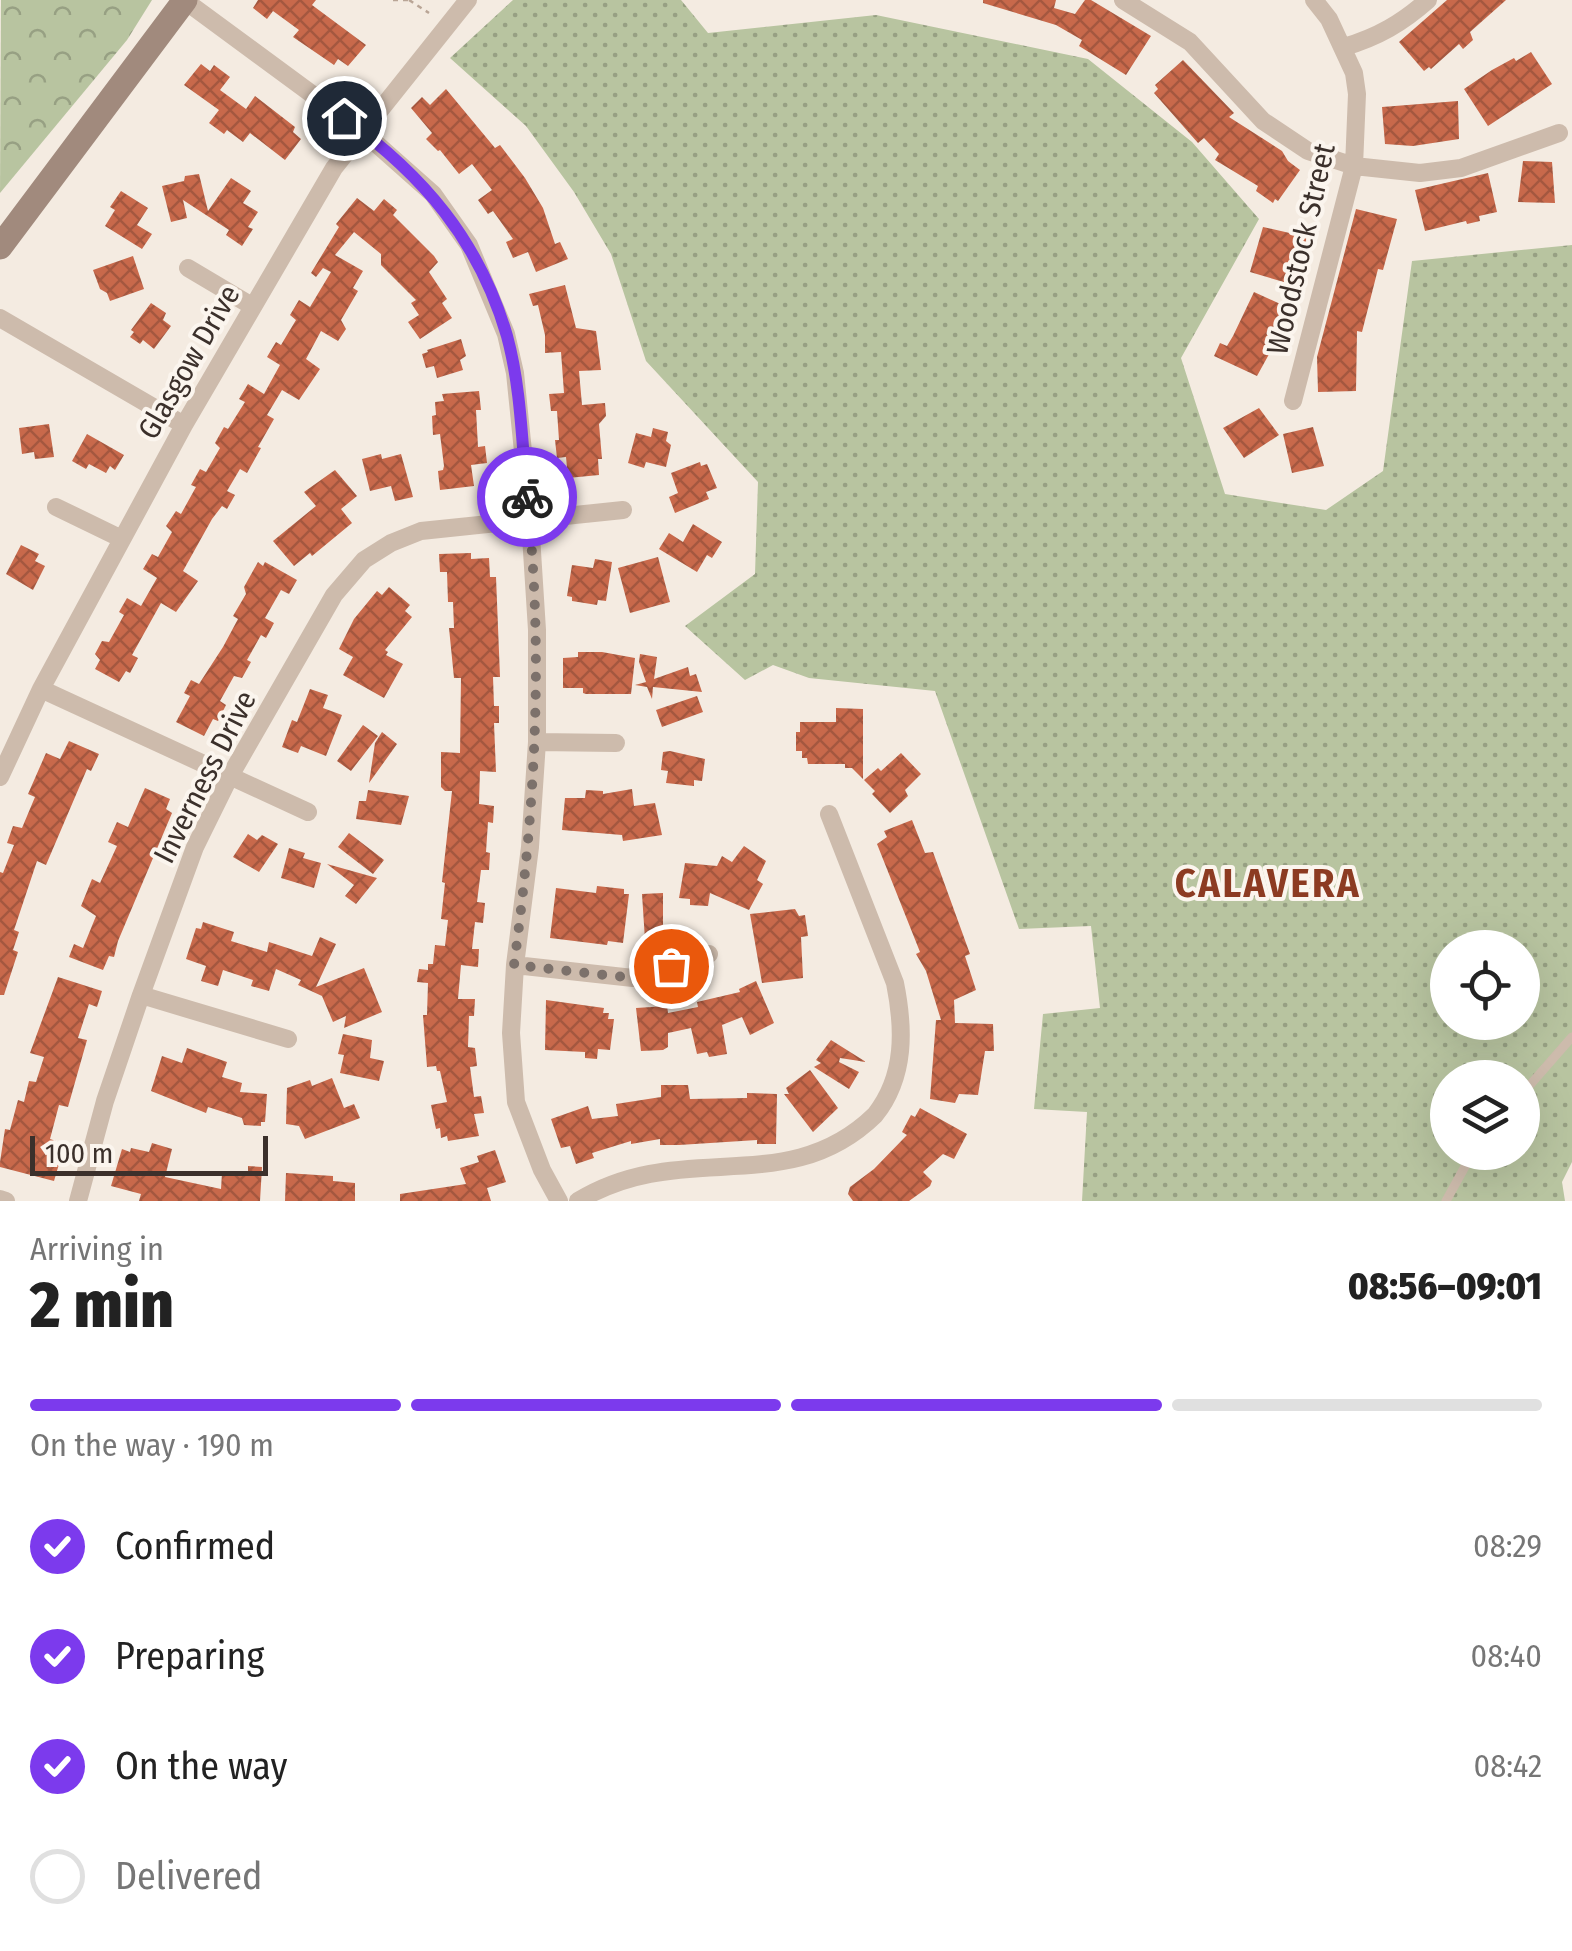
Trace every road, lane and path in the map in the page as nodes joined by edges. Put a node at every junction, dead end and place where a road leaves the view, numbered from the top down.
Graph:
1 (185, 0) edge
2 (393, 0) edge
3 (468, 0) edge
4 (1123, 0) edge
5 (1314, 0) edge
6 (1428, 0) edge
7 (429, 13) dead end
8 (1344, 48) junction
9 (362, 131) junction
10 (1559, 133) dead end
11 (1354, 166) junction
12 (0, 247) edge
13 (188, 268) dead end
14 (252, 306) junction
15 (0, 318) edge
16 (1293, 401) dead end
17 (184, 425) junction
18 (56, 507) dead end
19 (623, 510) dead end
20 (530, 520) junction
21 (122, 540) junction
22 (41, 690) junction
23 (536, 742) junction
24 (616, 743) dead end
25 (230, 776) junction
26 (0, 777) edge
27 (308, 812) dead end
28 (830, 814) dead end
29 (709, 954) dead end
30 (514, 965) junction
31 (140, 995) junction
32 (1572, 1037) edge
33 (288, 1040) dead end
34 (1540, 1073) edge
35 (1462, 1170) edge
36 (78, 1201) edge
37 (559, 1201) edge
38 (578, 1201) edge
39 (1446, 1201) edge

1 - 9 street
1 - 12 main road
2 - 7 path
3 - 9 street, Glasgow Drive
4 - 11 street
5 - 8 street, Woodstock Street
6 - 8 street
8 - 11 street, Woodstock Street
9 - 14 street, Glasgow Drive
9 - 20 street
10 - 11 street
11 - 16 street, Woodstock Street
13 - 14 street
14 - 17 street, Glasgow Drive
15 - 17 street
17 - 21 street, Glasgow Drive
18 - 21 street
19 - 20 street, Inverness Drive
20 - 23 street
20 - 25 street, Inverness Drive
21 - 22 street, Glasgow Drive
22 - 25 street
22 - 26 street, Glasgow Drive
23 - 24 street
23 - 30 street
25 - 27 street
25 - 31 street, Inverness Drive
28 - 38 street
29 - 30 street
30 - 37 street
31 - 33 street
31 - 36 street, Inverness Drive
32 - 34 lane
35 - 39 lane

